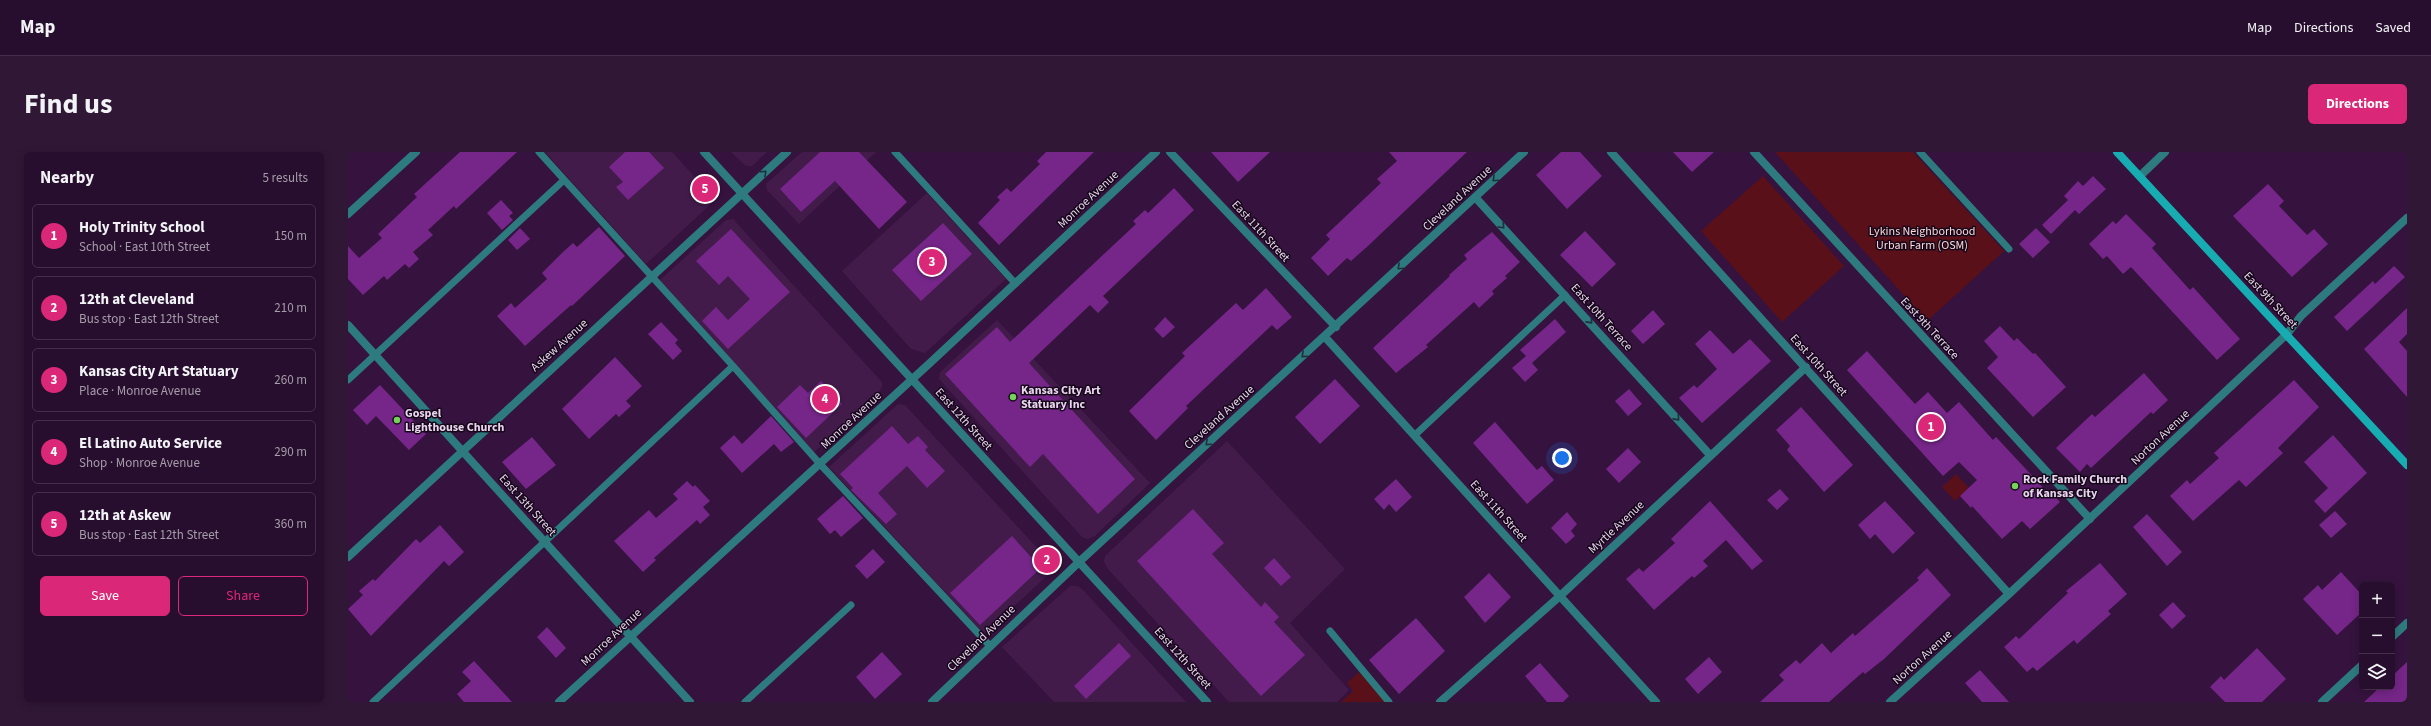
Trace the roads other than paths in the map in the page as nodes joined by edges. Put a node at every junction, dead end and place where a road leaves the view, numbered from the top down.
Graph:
1 (416, 152) edge
2 (539, 152) edge
3 (704, 152) edge
4 (787, 152) edge
5 (895, 152) edge
6 (1156, 152) edge
7 (1170, 152) edge
8 (1524, 152) edge
9 (1611, 152) edge
10 (1754, 152) edge
11 (1920, 152) edge
12 (2117, 152) edge
13 (2166, 152) edge
14 (2140, 176) junction
15 (564, 180) junction
16 (742, 193) junction
17 (1476, 197) junction
18 (348, 214) edge
19 (2407, 218) edge
20 (2009, 249) dead end
21 (652, 276) junction
22 (1015, 283) junction
23 (1565, 294) junction
24 (348, 325) edge
25 (1336, 327) junction
26 (2287, 334) junction
27 (1325, 337) junction
28 (376, 355) junction
29 (733, 366) junction
30 (1806, 367) junction
31 (348, 380) edge
32 (912, 380) junction
33 (1415, 435) junction
34 (462, 450) junction
35 (1710, 455) junction
36 (820, 464) junction
37 (2407, 465) edge
38 (2090, 519) junction
39 (545, 542) junction
40 (348, 557) edge
41 (1079, 562) junction
42 (2009, 594) junction
43 (1560, 596) junction
44 (851, 605) dead end
45 (2407, 623) edge
46 (1330, 631) dead end
47 (2395, 634) edge
48 (630, 635) junction
49 (990, 646) junction
50 (2359, 668) edge
51 (373, 702) edge
52 (559, 702) edge
53 (690, 702) edge
54 (745, 702) edge
55 (932, 702) edge
56 (1207, 702) edge
57 (1389, 702) edge
58 (1440, 702) edge
59 (1656, 702) edge
60 (1890, 702) edge
61 (2322, 702) edge

1 - 18 street
2 - 15 lane
3 - 16 street, East 12th Street
16 -> 4 street, Askew Avenue
5 - 22 lane
6 - 22 street, Monroe Avenue
7 - 25 street, East 11th Street
8 -> 17 street, Cleveland Avenue
9 - 30 street, East 10th Street
10 - 38 street, East 9th Terrace
11 - 20 lane
12 - 14 main road, East 9th Street
13 - 14 street
14 - 26 main road, East 9th Street
15 - 21 lane
15 - 28 lane
16 - 21 street, Askew Avenue
16 - 32 street, East 12th Street
17 -> 23 street, East 10th Terrace
17 -> 25 street, Cleveland Avenue
19 - 26 street, Norton Avenue
21 - 29 lane
21 - 34 street, Askew Avenue
22 - 32 street, Monroe Avenue
23 - 33 lane
23 -> 35 street, East 10th Terrace
24 - 28 street, East 13th Street
25 - 27 street, Cleveland Avenue
26 - 37 main road, East 9th Street
26 - 38 street, Norton Avenue
27 - 33 street, East 11th Street
27 -> 41 street, Cleveland Avenue
28 - 31 lane
28 - 34 street, East 13th Street
29 - 36 lane
29 - 39 lane
30 - 35 street, Myrtle Avenue
30 - 42 street, East 10th Street
32 - 36 street, Monroe Avenue
32 - 41 street, East 12th Street
33 - 43 street, East 11th Street
34 - 39 street, East 13th Street
34 - 40 street, Askew Avenue
35 - 43 street, Myrtle Avenue
36 - 48 street, Monroe Avenue
36 - 49 lane
38 - 42 street, Norton Avenue
39 - 48 street, East 13th Street
39 - 51 lane
41 - 49 street, Cleveland Avenue
41 - 56 street, East 12th Street
42 - 60 street, Norton Avenue
43 - 58 street, Myrtle Avenue
43 - 59 street, East 11th Street
44 - 54 lane
45 - 47 street
46 - 57 lane
48 - 52 street, Monroe Avenue
48 - 53 street, East 13th Street
49 - 55 street, Cleveland Avenue
50 - 61 street

